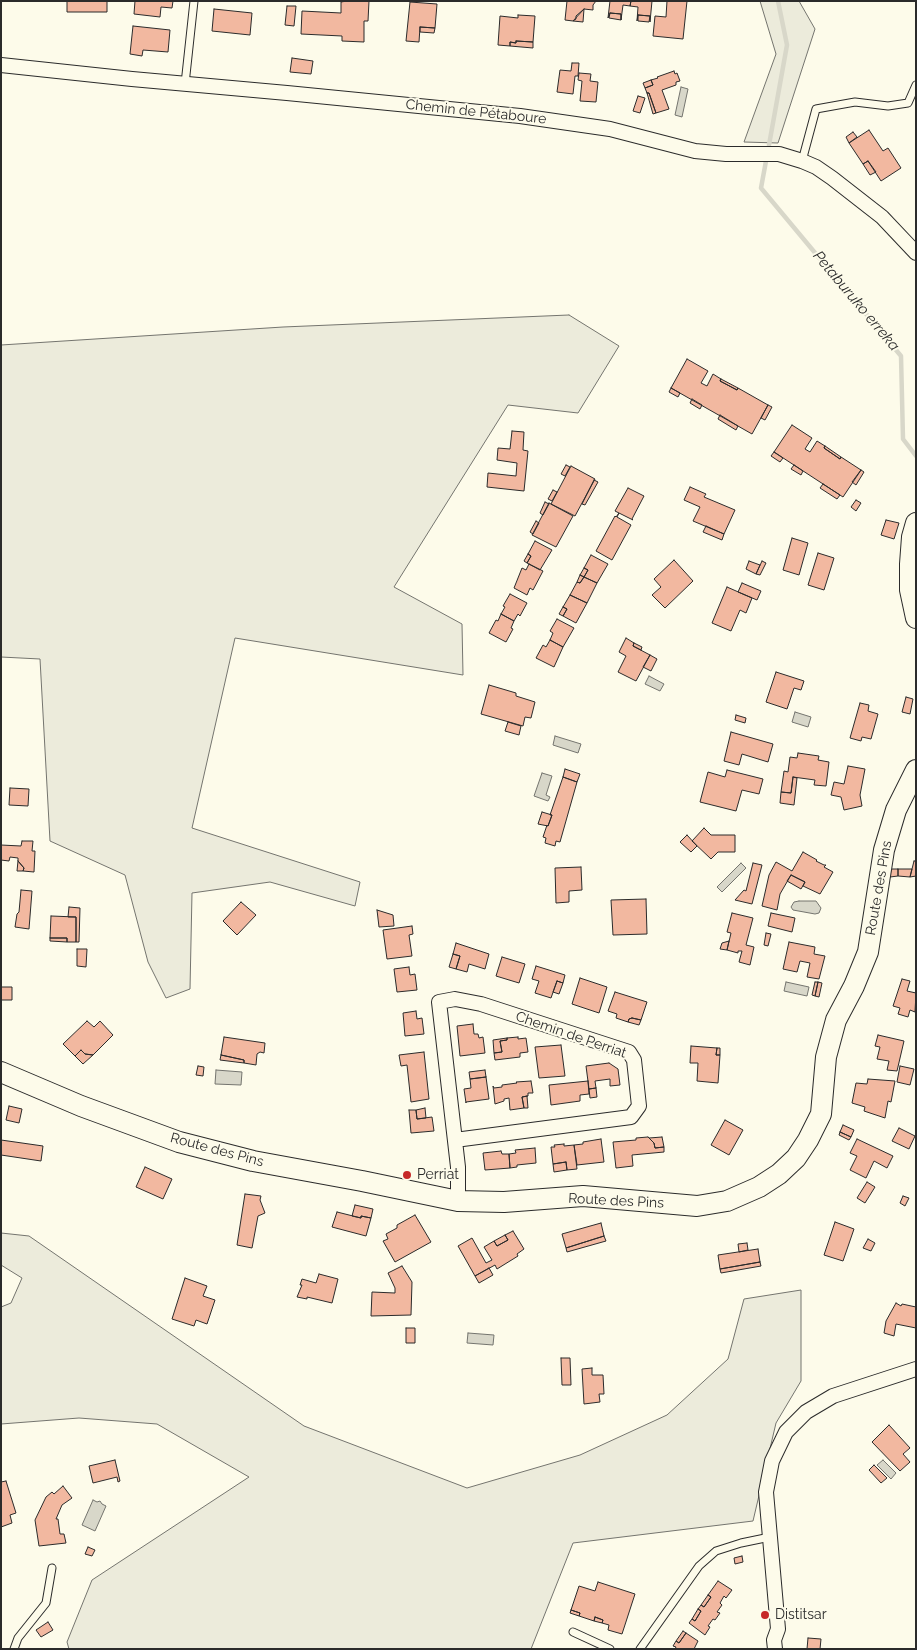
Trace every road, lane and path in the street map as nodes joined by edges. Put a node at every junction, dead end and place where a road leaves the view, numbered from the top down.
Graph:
1 (194, 1) edge
2 (1, 64) edge
3 (185, 85) junction
4 (916, 85) edge
5 (802, 161) junction
6 (916, 253) edge
7 (916, 523) edge
8 (916, 618) edge
9 (916, 770) edge
10 (1, 1072) edge
11 (455, 1140) junction
12 (458, 1201) junction
13 (916, 1369) edge
14 (771, 1537) junction
15 (52, 1568) dead end
16 (573, 1632) dead end
17 (14, 1649) edge
18 (610, 1649) edge
19 (640, 1649) edge
20 (775, 1649) edge

1 - 3 lane
2 - 3 street, Chemin de Pétaboure
3 - 5 street, Chemin de Pétaboure
4 - 5 lane
5 - 6 street, Chemin de Pétaboure
7 - 8 street
9 - 12 street, Route des Pins
10 - 12 street, Route des Pins
11 - 11 street, Chemin de Perriat
11 - 12 street, Chemin de Perriat
13 - 14 street
14 - 19 lane
14 - 20 street
15 - 17 lane
16 - 18 lane

